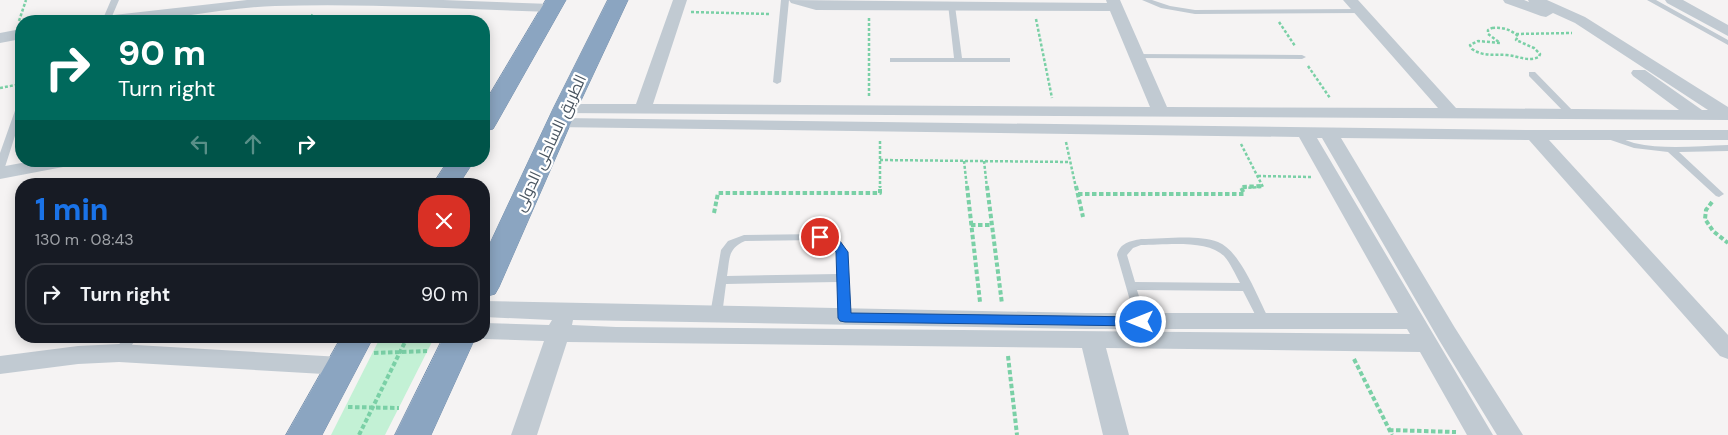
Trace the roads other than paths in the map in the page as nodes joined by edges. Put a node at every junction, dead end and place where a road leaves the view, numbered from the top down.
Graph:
1 (115, 0) edge
2 (618, 0) edge
3 (785, 0) edge
4 (796, 0) edge
5 (1146, 0) edge
6 (1510, 0) edge
7 (1535, 0) edge
8 (1651, 0) edge
9 (1672, 0) edge
10 (1691, 0) edge
11 (1115, 3) edge
12 (243, 5) edge
13 (1355, 5) edge
14 (678, 6) edge
15 (951, 6) junction
16 (551, 8) edge
17 (486, 10) edge
18 (109, 15) edge
19 (157, 15) edge
20 (182, 15) edge
21 (1728, 20) edge
22 (1728, 31) edge
23 (14, 37) edge
24 (0, 44) edge
25 (1728, 44) edge
26 (1138, 56) junction
27 (1302, 56) dead end
28 (893, 60) dead end
29 (958, 60) junction
30 (1007, 60) dead end
31 (1532, 74) dead end
32 (777, 82) dead end
33 (643, 109) junction
34 (1161, 112) junction
35 (490, 114) edge
36 (1452, 114) junction
37 (1571, 114) junction
38 (1698, 115) junction
39 (1728, 115) edge
40 (562, 116) junction
41 (15, 123) edge
42 (1306, 132) junction
43 (1328, 132) junction
44 (1534, 135) junction
45 (1605, 135) junction
46 (1728, 135) edge
47 (1728, 148) edge
48 (1670, 149) junction
49 (0, 167) edge
50 (32, 167) edge
51 (457, 167) edge
52 (0, 173) edge
53 (450, 178) edge
54 (1719, 194) road end
55 (490, 274) edge
56 (843, 278) junction
57 (721, 280) junction
58 (1132, 286) junction
59 (1246, 287) junction
60 (490, 310) edge
61 (716, 315) junction
62 (845, 318) junction
63 (1264, 321) junction
64 (1415, 321) junction
65 (1141, 322) junction
66 (562, 323) junction
67 (490, 330) edge
68 (1006, 330) junction
69 (1092, 340) junction
70 (1724, 341) edge
71 (457, 343) edge
72 (1427, 343) junction
73 (125, 345) edge
74 (349, 352) edge
75 (0, 366) edge
76 (419, 422) edge
77 (1480, 434) edge
78 (304, 435) edge
79 (524, 435) edge
80 (1116, 435) edge
81 (1510, 435) edge

1 - 18 lane
2 - 40 highway, الطريق الساحلى الدولى
3 - 32 lane
4 - 15 street
5 - 13 lane
6 - 38 street
7 - 39 street
8 - 25 lane
9 - 22 street
10 - 21 street
11 - 15 street
11 - 26 street
12 - 17 street
12 - 19 street
12 - 20 street
13 - 36 street
14 - 33 street
15 - 29 lane
16 - 17 street
16 - 35 highway
23 - 24 street
26 - 27 lane
26 - 34 street
28 - 29 lane
29 - 30 lane
31 - 37 lane
33 - 34 street
33 - 40 street
34 - 36 street
36 - 37 street
37 - 38 street
38 - 39 street
40 - 42 street
40 - 55 highway, الطريق الساحلى الدولى
41 - 49 lane
42 - 43 street
42 - 64 street
43 - 44 street
43 - 81 street
44 - 45 street
44 - 70 street
45 - 46 street
45 - 48 lane
47 - 48 lane
48 - 54 lane
50 - 52 street
51 - 53 highway
56 - 57 lane
56 - 57 lane
56 - 62 lane
57 - 61 lane
58 - 59 lane
58 - 59 lane
58 - 65 lane
59 - 63 lane
60 - 66 street
61 - 62 street
61 - 66 street
62 - 68 street
63 - 64 street
63 - 65 street
64 - 72 street
65 - 68 street
66 - 67 street
66 - 68 street
66 - 79 street
68 - 69 street
69 - 72 street
69 - 80 street
71 - 76 highway
72 - 77 street
73 - 74 street
73 - 75 street
74 - 78 highway

